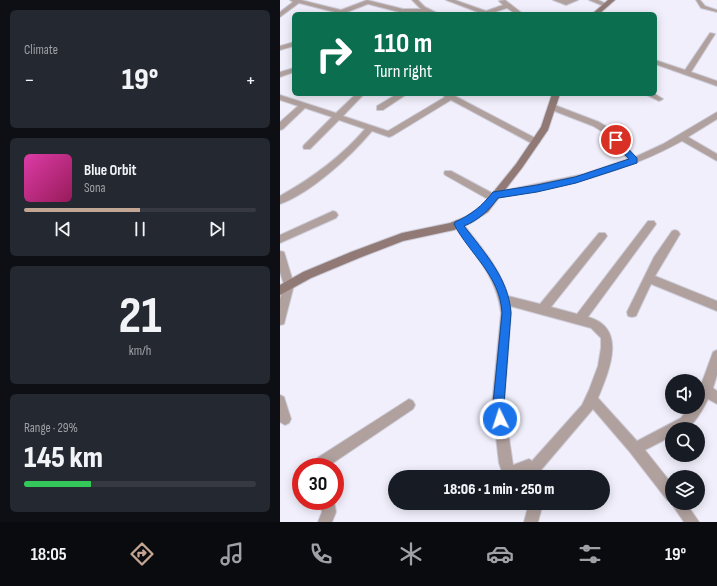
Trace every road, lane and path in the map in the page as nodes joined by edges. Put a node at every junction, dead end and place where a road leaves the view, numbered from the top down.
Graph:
1 (415, 0) edge
2 (449, 0) edge
3 (501, 0) edge
4 (556, 0) edge
5 (575, 0) edge
6 (592, 0) edge
7 (612, 0) edge
8 (698, 0) edge
9 (295, 1) edge
10 (508, 5) junction
11 (606, 5) junction
12 (425, 10) junction
13 (717, 11) edge
14 (342, 12) edge
15 (342, 12) edge
16 (403, 12) edge
17 (413, 12) edge
18 (430, 12) edge
19 (483, 12) edge
20 (489, 12) edge
21 (517, 12) edge
22 (598, 12) edge
23 (280, 15) edge
24 (712, 34) dead end
25 (292, 45) edge
26 (280, 48) edge
27 (657, 63) edge
28 (292, 71) edge
29 (687, 73) junction
30 (280, 75) edge
31 (717, 84) edge
32 (358, 96) edge
33 (400, 96) edge
34 (446, 96) edge
35 (450, 96) edge
36 (555, 96) edge
37 (652, 96) edge
38 (280, 97) edge
39 (659, 99) dead end
40 (304, 105) junction
41 (552, 107) junction
42 (380, 108) dead end
43 (717, 115) edge
44 (338, 117) junction
45 (280, 127) edge
46 (370, 128) junction
47 (683, 138) junction
48 (536, 142) junction
49 (307, 147) dead end
50 (717, 158) edge
51 (634, 160) junction
52 (448, 173) dead end
53 (495, 196) junction
54 (280, 200) edge
55 (333, 215) dead end
56 (458, 224) junction
57 (651, 224) dead end
58 (675, 234) dead end
59 (602, 236) dead end
60 (280, 239) edge
61 (280, 255) edge
62 (649, 278) junction
63 (284, 288) edge
64 (506, 300) junction
65 (717, 306) edge
66 (542, 310) junction
67 (632, 312) dead end
68 (280, 320) edge
69 (579, 320) junction
70 (717, 356) edge
71 (706, 391) joint
72 (717, 398) edge
73 (592, 400) junction
74 (280, 401) edge
75 (409, 405) dead end
76 (691, 414) edge
77 (285, 418) dead end
78 (636, 448) junction
79 (330, 458) edge
80 (508, 470) edge
81 (518, 470) edge
82 (534, 470) edge
83 (538, 470) edge
84 (665, 486) edge
85 (329, 510) edge
86 (534, 510) edge
87 (683, 510) edge
88 (325, 522) edge
89 (531, 522) edge
90 (692, 522) edge

1 - 12 street
2 - 19 street
3 - 10 street
4 - 5 street
6 - 11 street
7 - 11 street
8 - 13 lane
9 - 15 street
9 - 23 street
10 - 20 street
10 - 21 street
11 - 22 street
12 - 17 street
12 - 18 street
14 - 16 street
24 - 29 street
25 - 26 street
27 - 29 street
28 - 30 street
29 - 31 street
32 - 44 street
33 - 42 street
34 - 46 street
35 - 48 street
36 - 41 street
37 - 39 street
38 - 40 street
40 - 44 street
40 - 45 street
41 - 48 street
41 - 51 street
43 - 47 street
44 - 46 street
44 - 49 street
46 - 54 street
47 - 50 street
47 - 51 street
48 - 53 street
51 - 53 street
52 - 53 street
53 - 56 street
55 - 60 street
56 - 63 street
56 - 64 street
57 - 69 street
58 - 62 street
59 - 66 street
61 - 63 street
62 - 65 street
62 - 67 street
63 - 68 street
64 - 66 street
64 - 80 street
66 - 69 street
69 - 73 street
70 - 71 street
71 - 72 street
73 - 78 street
73 - 83 street
74 - 77 street
75 - 79 street
76 - 78 street
78 - 84 street
81 - 82 street
85 - 88 street
86 - 89 street
87 - 90 street

